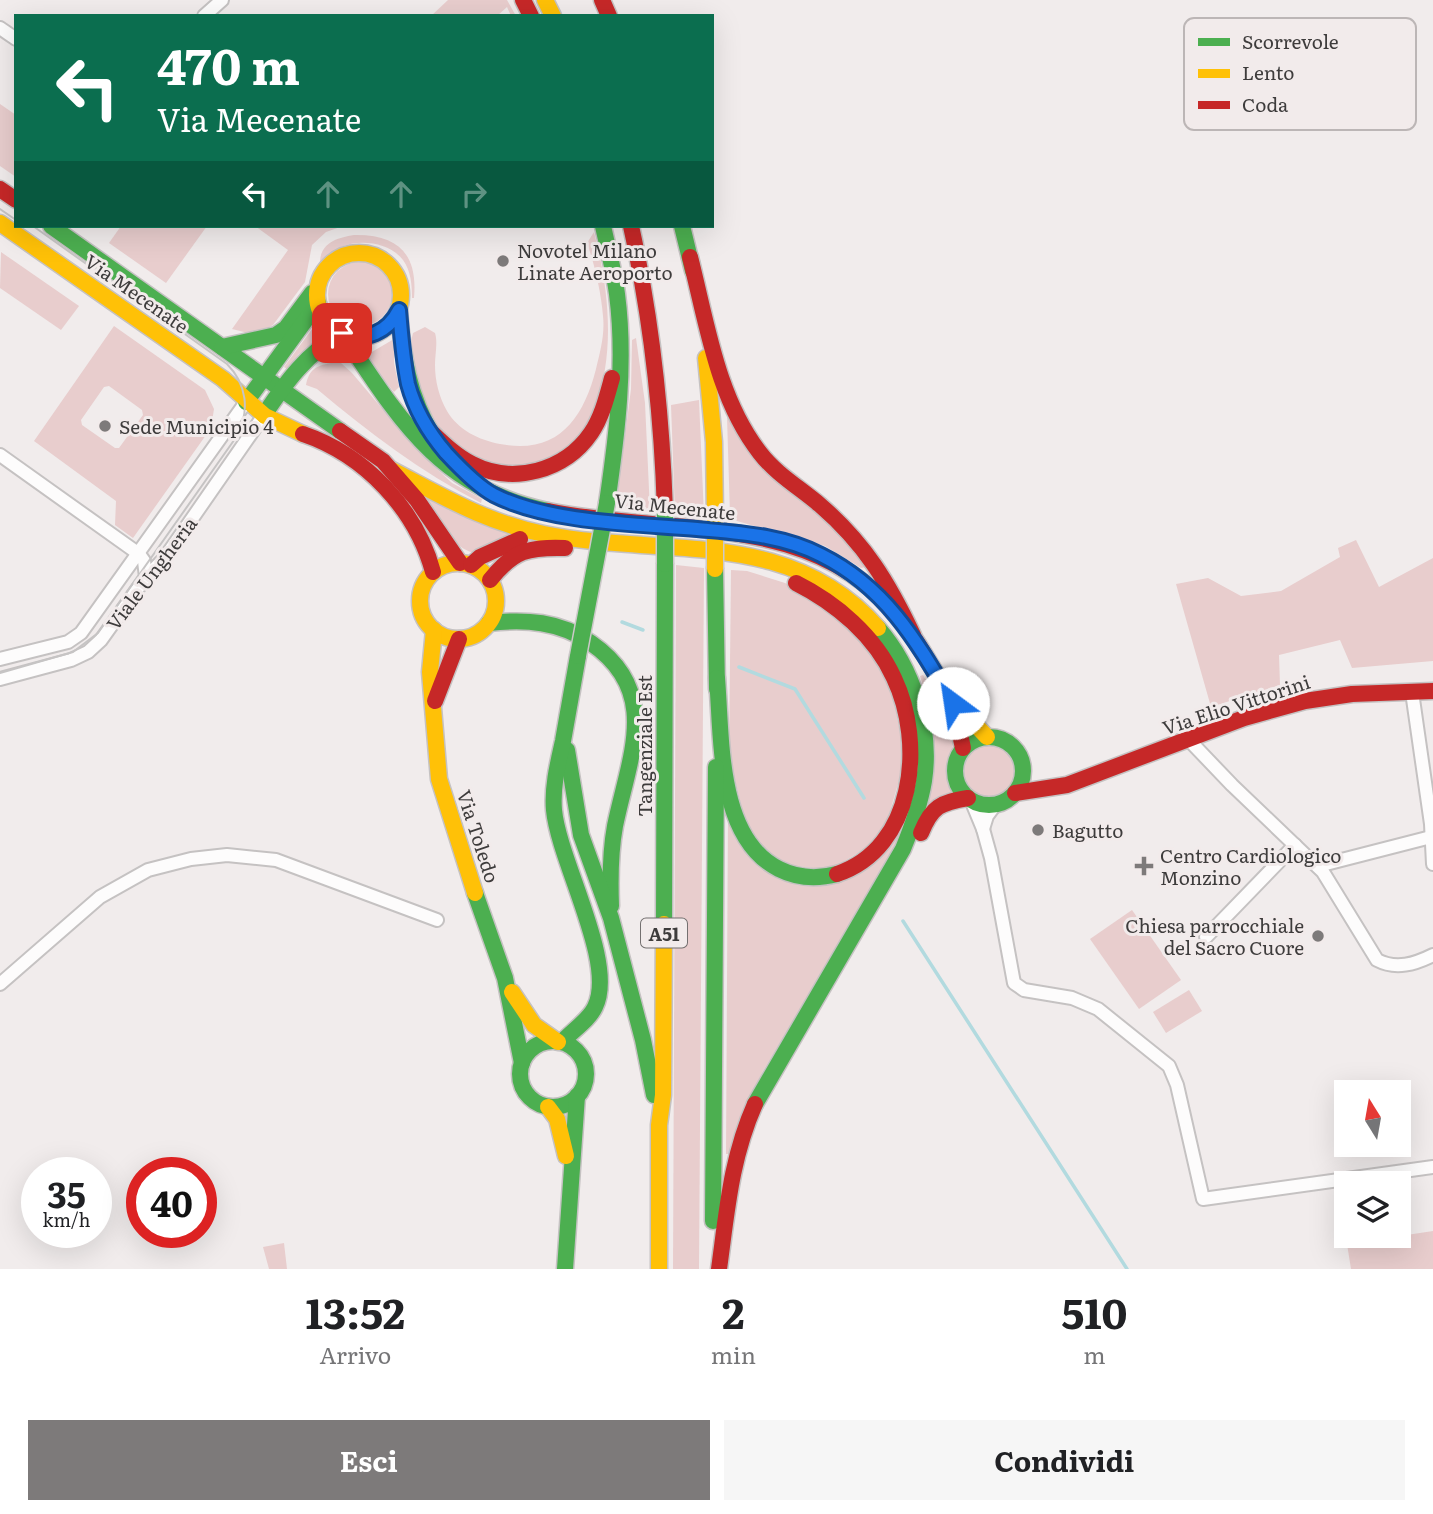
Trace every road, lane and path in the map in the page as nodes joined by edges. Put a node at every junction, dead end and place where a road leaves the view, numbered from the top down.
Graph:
1 (222, 0) edge
2 (206, 14) edge
3 (0, 223) edge
4 (54, 228) edge
5 (603, 228) edge
6 (631, 228) edge
7 (683, 228) edge
8 (690, 257) junction
9 (318, 286) junction
10 (318, 303) junction
11 (399, 310) junction
12 (342, 333) junction
13 (222, 347) junction
14 (619, 360) junction
15 (265, 377) junction
16 (281, 388) junction
17 (246, 402) junction
18 (264, 415) junction
19 (426, 427) junction
20 (0, 455) edge
21 (392, 470) junction
22 (492, 494) junction
23 (546, 535) junction
24 (139, 554) junction
25 (466, 564) junction
26 (433, 572) junction
27 (146, 577) junction
28 (490, 580) junction
29 (489, 623) junction
30 (434, 631) junction
31 (913, 635) junction
32 (459, 639) junction
33 (68, 642) junction
34 (79, 656) junction
35 (0, 659) edge
36 (717, 678) junction
37 (0, 679) edge
38 (1433, 691) edge
39 (1412, 692) junction
40 (434, 703) junction
41 (953, 703) junction
42 (565, 730) junction
43 (987, 737) junction
44 (1188, 739) junction
45 (963, 748) junction
46 (1023, 768) junction
47 (1058, 786) junction
48 (1016, 793) junction
49 (970, 799) junction
50 (996, 804) junction
51 (983, 829) junction
52 (1432, 835) edge
53 (1295, 845) junction
54 (1433, 864) edge
55 (1318, 866) junction
56 (611, 918) junction
57 (437, 920) dead end
58 (1206, 937) dead end
59 (1433, 955) edge
60 (836, 962) junction
61 (1399, 966) junction
62 (1433, 966) edge
63 (505, 978) junction
64 (0, 984) edge
65 (560, 1042) junction
66 (522, 1063) junction
67 (577, 1097) junction
68 (548, 1107) junction
69 (659, 1125) junction
70 (1433, 1167) edge
71 (570, 1179) junction
72 (565, 1269) edge
73 (659, 1269) edge
74 (713, 1269) edge
75 (719, 1269) edge

1 - 2 street
3 - 17 main road, Via Mecenate
4 - 13 main road, Via Mecenate
5 - 14 main road
6 - 69 main road, Tangenziale Est / A51, bridge
7 - 8 main road, A51
8 - 31 main road
8 - 36 main road, A51, bridge
9 - 10 main road
9 - 11 main road, Via Mecenate
9 - 13 main road, Via Mecenate
10 - 12 main road, Via Mecenate
10 - 15 main road
11 - 12 main road
11 - 19 main road, Via Mecenate
12 - 16 main road
12 - 22 main road, Via Mecenate
13 - 15 main road, Via Mecenate
14 - 19 main road
14 - 42 main road, bridge
15 - 16 main road, Via Mecenate
15 - 17 main road
16 - 18 main road
16 - 21 main road, Via Mecenate
17 - 18 main road, Via Mecenate
17 - 24 street, Viale Ungheria
18 - 26 main road, Via Mecenate
18 - 27 street, Viale Ungheria
19 - 22 main road, Via Mecenate
20 - 24 street
21 - 23 main road
21 - 25 main road, Via Mecenate
22 - 31 main road, Via Mecenate
23 - 25 main road
23 - 60 main road
24 - 27 street
24 - 33 street, Viale Ungheria
25 - 26 main road
25 - 28 main road, Via Mecenate
26 - 30 main road
27 - 34 street, Viale Ungheria
28 - 29 main road
28 - 36 main road
29 - 32 main road
29 - 56 main road
30 - 32 main road
30 - 40 main road, Via Toledo
31 - 41 main road, Via Mecenate
32 - 40 main road
33 - 34 street
33 - 35 street
34 - 37 street, Viale Ungheria
36 - 74 main road, A51
38 - 39 main road, Via Elio Vittorini
39 - 44 main road, Via Elio Vittorini
39 - 52 street
40 - 63 main road, Via Toledo
41 - 43 main road, Via Mecenate
41 - 45 main road, Via Mecenate
42 - 56 main road
42 - 65 main road
43 - 45 main road
43 - 46 main road
44 - 47 main road, Via Elio Vittorini
44 - 53 street
45 - 49 main road
46 - 47 main road
46 - 48 main road
47 - 48 main road, Via Elio Vittorini
48 - 50 main road
49 - 50 main road
49 - 51 street
49 - 60 main road
50 - 51 street
51 - 70 street
52 - 54 street
52 - 55 street
53 - 55 street
53 - 58 street
55 - 61 street
56 - 69 main road
57 - 64 street
59 - 61 street
60 - 75 main road
61 - 62 street
63 - 65 main road
63 - 66 main road
65 - 66 main road
65 - 67 main road
66 - 68 main road
67 - 68 main road
67 - 71 main road
68 - 71 main road
69 - 73 main road, Tangenziale Est / A51
71 - 72 main road

